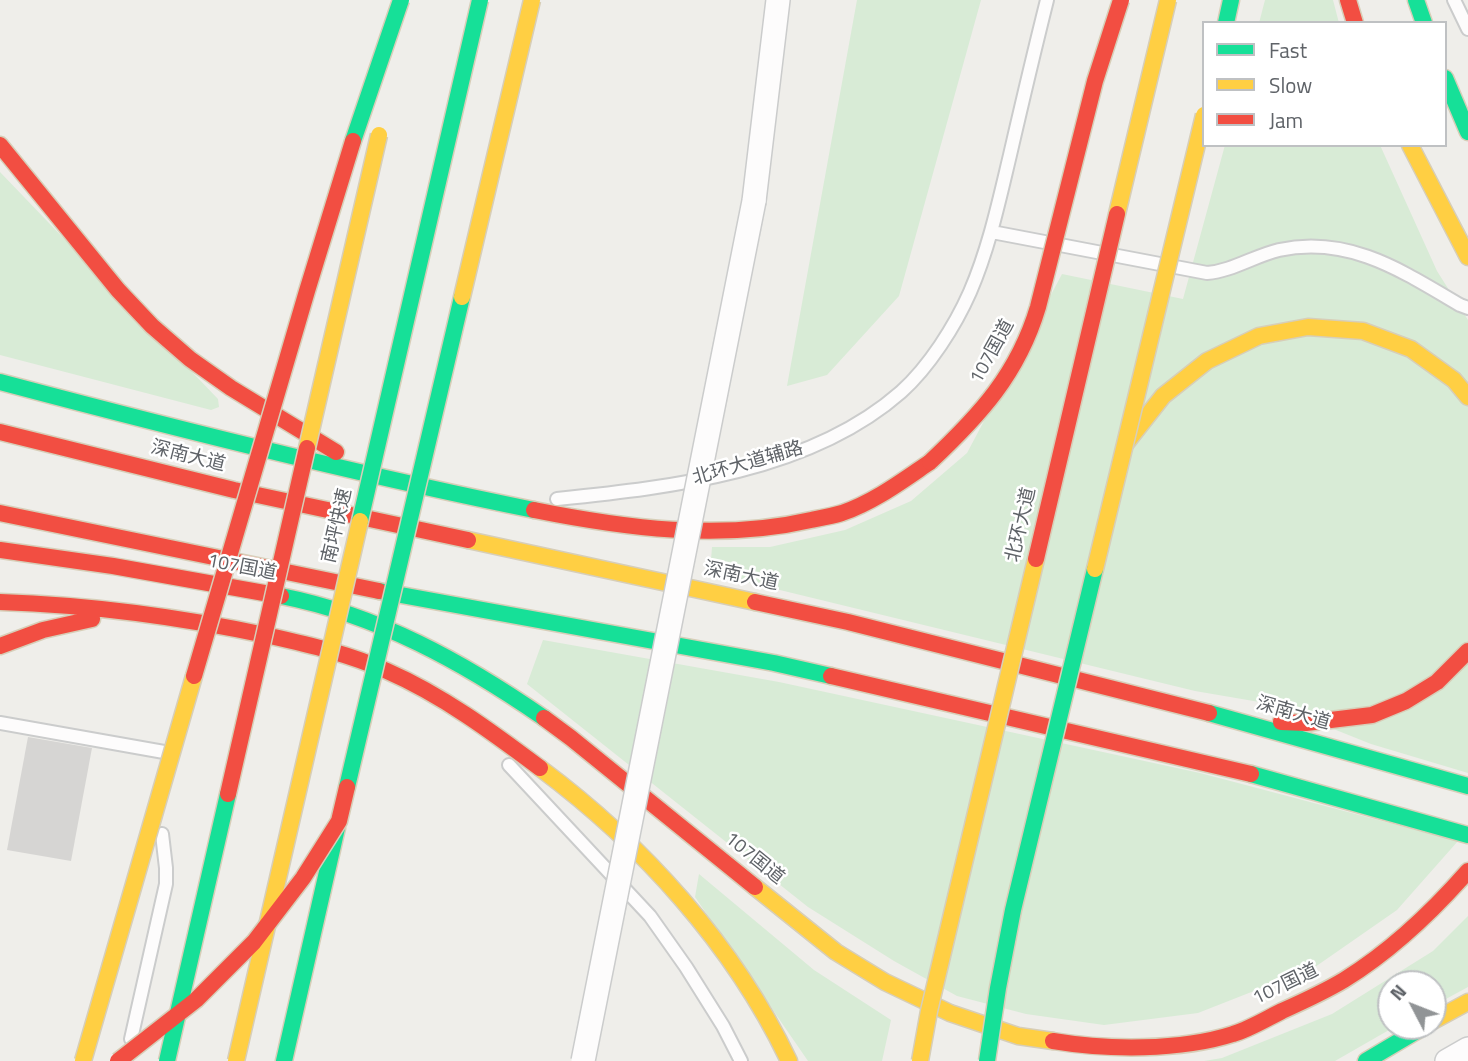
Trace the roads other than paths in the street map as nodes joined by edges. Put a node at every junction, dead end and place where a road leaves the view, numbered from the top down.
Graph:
1 (401, 0) edge
2 (410, 0) edge
3 (480, 0) edge
4 (532, 0) edge
5 (778, 0) edge
6 (1047, 0) edge
7 (1121, 0) edge
8 (1168, 0) edge
9 (1231, 0) edge
10 (1348, 0) edge
11 (1454, 0) edge
12 (1416, 2) edge
13 (1226, 21) edge
14 (1354, 21) edge
15 (1423, 21) edge
16 (1468, 29) edge
17 (394, 68) dead end
18 (1447, 83) edge
19 (382, 122) dead end
20 (1202, 123) edge
21 (1468, 132) edge
22 (0, 145) edge
23 (1411, 147) edge
24 (992, 232) junction
25 (1468, 257) edge
26 (1468, 308) edge
27 (0, 382) edge
28 (1468, 397) edge
29 (0, 432) edge
30 (1126, 443) junction
31 (391, 479) junction
32 (450, 493) junction
33 (0, 513) edge
34 (0, 550) edge
35 (405, 596) junction
36 (300, 600) junction
37 (0, 602) edge
38 (143, 614) junction
39 (196, 621) junction
40 (0, 646) edge
41 (1468, 651) edge
42 (447, 703) junction
43 (1241, 721) junction
44 (0, 723) edge
45 (164, 752) junction
46 (1468, 786) edge
47 (339, 821) junction
48 (1468, 835) edge
49 (1468, 871) edge
50 (1468, 1002) edge
51 (1447, 1013) edge
52 (1401, 1040) edge
53 (1468, 1049) edge
54 (83, 1061) edge
55 (118, 1061) edge
56 (126, 1061) edge
57 (167, 1061) edge
58 (236, 1061) edge
59 (284, 1061) edge
60 (583, 1061) edge
61 (741, 1061) edge
62 (789, 1061) edge
63 (920, 1061) edge
64 (987, 1061) edge
65 (1366, 1061) edge
66 (1447, 1061) edge

1 - 54 main road, bridge
2 - 17 main road
3 - 58 main road, 南坪快速, bridge
4 - 47 main road, bridge
5 - 60 street, bridge
6 - 24 lane, 北环大道辅路
7 - 32 main road, 107国道, bridge
8 - 63 main road, 北环大道, bridge
9 - 13 main road
10 - 14 main road
11 - 16 lane
12 - 15 main road
18 - 21 main road
19 - 57 main road, bridge
20 - 30 main road, bridge
22 - 31 main road
23 - 25 main road
24 - 26 lane
24 - 32 lane, 北环大道辅路
27 - 31 main road, 107国道
28 - 30 main road
29 - 43 main road, 深南大道
30 - 64 main road, bridge
31 - 32 main road, 107国道
33 - 35 main road
34 - 36 main road, 107国道
35 - 36 main road
35 - 48 main road
36 - 49 main road, 107国道
37 - 38 main road
38 - 39 main road
38 - 40 main road
39 - 42 main road
39 - 45 lane
41 - 43 main road
42 - 61 lane
42 - 62 main road
43 - 46 main road, 深南大道
44 - 45 lane
45 - 56 lane
47 - 55 main road, bridge
47 - 59 main road
50 - 51 main road
52 - 65 main road
53 - 66 street

